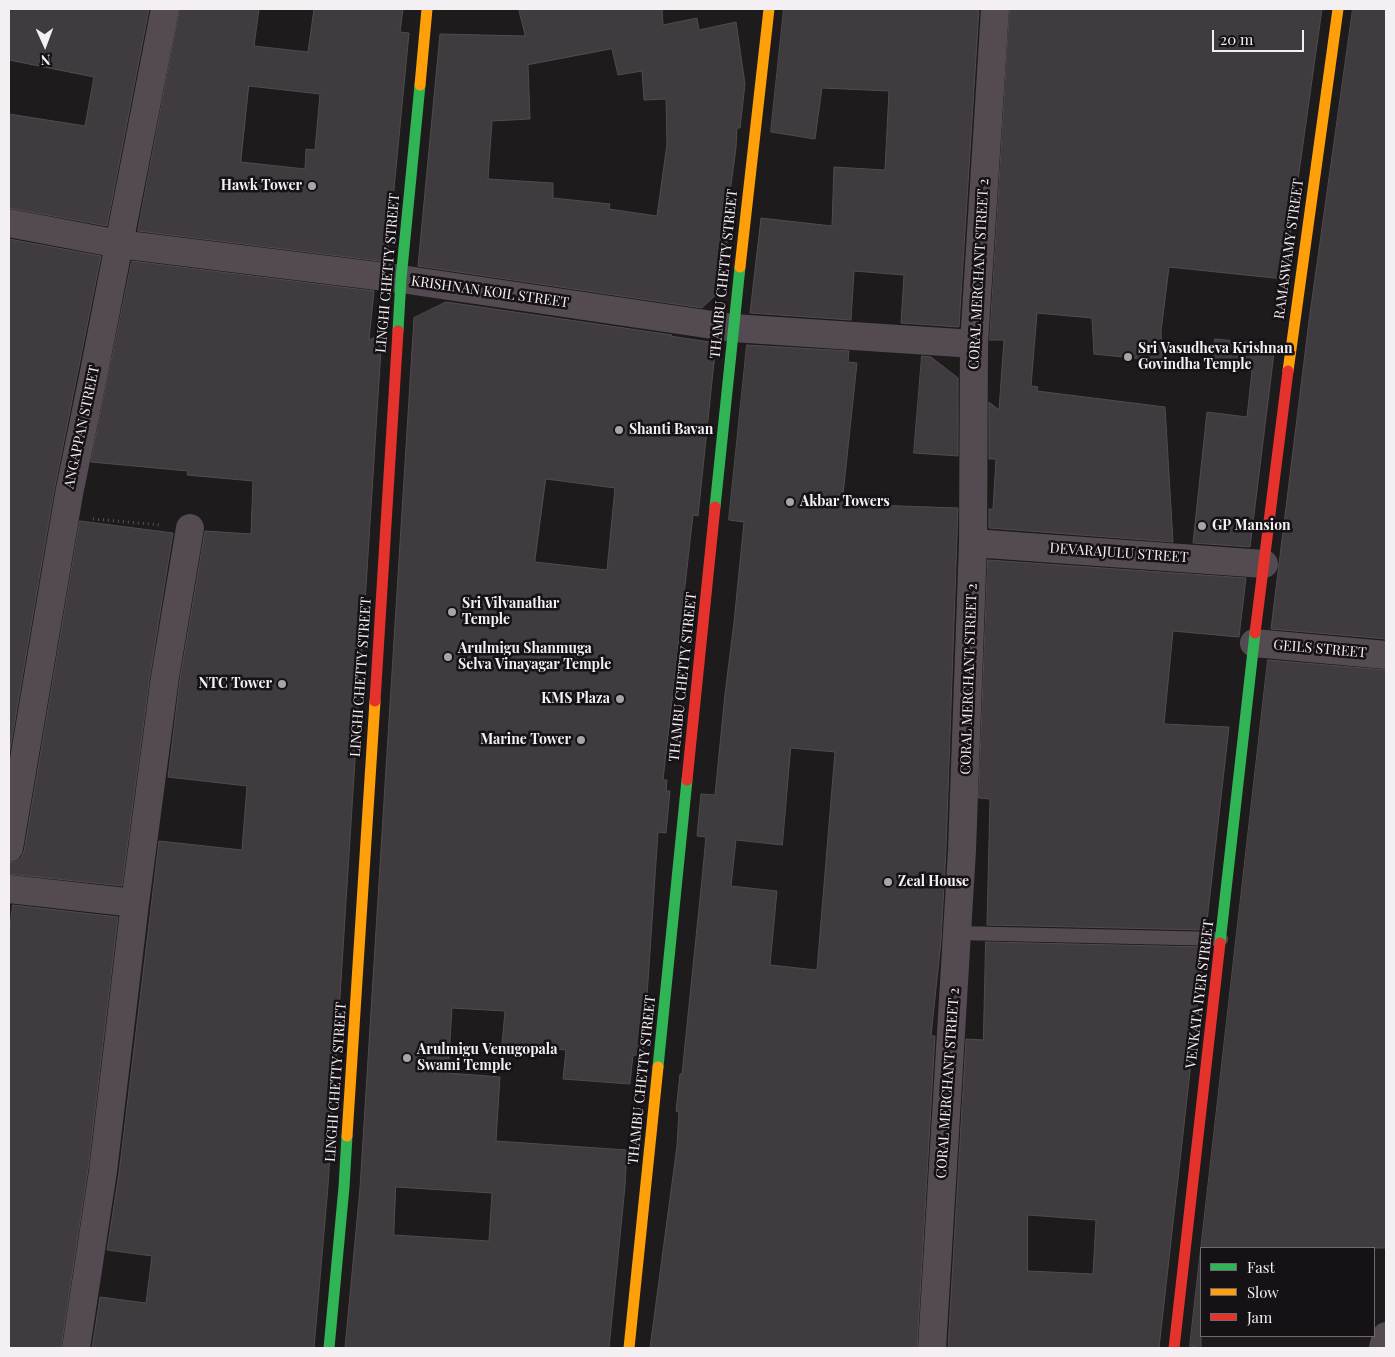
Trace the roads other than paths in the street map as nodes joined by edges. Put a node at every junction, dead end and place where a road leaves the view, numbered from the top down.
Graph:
1 (165, 9) edge
2 (427, 9) edge
3 (769, 9) edge
4 (995, 9) edge
5 (1338, 9) edge
6 (9, 223) edge
7 (119, 244) junction
8 (401, 279) junction
9 (733, 328) junction
10 (974, 344) junction
11 (190, 528) road end
12 (973, 543) junction
13 (1264, 564) junction
14 (1254, 643) junction
15 (1386, 655) edge
16 (9, 848) edge
17 (9, 889) edge
18 (135, 903) junction
19 (957, 933) junction
20 (1221, 939) junction
21 (1386, 1336) edge
22 (76, 1348) edge
23 (329, 1348) edge
24 (629, 1348) edge
25 (932, 1348) edge
26 (1174, 1348) edge
27 (1383, 1348) edge

1 - 7 street, ANGAPPAN STREET
2 - 8 street, LINGHI CHETTY STREET
3 - 9 street, THAMBU CHETTY STREET
4 - 10 street, CORAL MERCHANT STREET 2
5 - 13 street, RAMASWAMY STREET
6 - 7 street, KRISHNAN KOIL STREET
7 - 8 street, KRISHNAN KOIL STREET
7 - 16 street, ANGAPPAN STREET
8 - 9 street, KRISHNAN KOIL STREET
8 - 23 street, LINGHI CHETTY STREET
9 - 10 street, KRISHNAN KOIL STREET
9 - 24 street, THAMBU CHETTY STREET
10 - 12 street, CORAL MERCHANT STREET 2
11 - 18 street
12 - 13 street, DEVARAJULU STREET
12 - 19 street, CORAL MERCHANT STREET 2
13 - 14 street, RAMASWAMY STREET
14 - 15 street, GEILS STREET
14 - 20 street, VENKATA IYER STREET
17 - 18 street
18 - 22 street
19 - 20 lane
19 - 25 street, CORAL MERCHANT STREET 2
20 - 26 street, VENKATA IYER STREET
21 - 27 street

